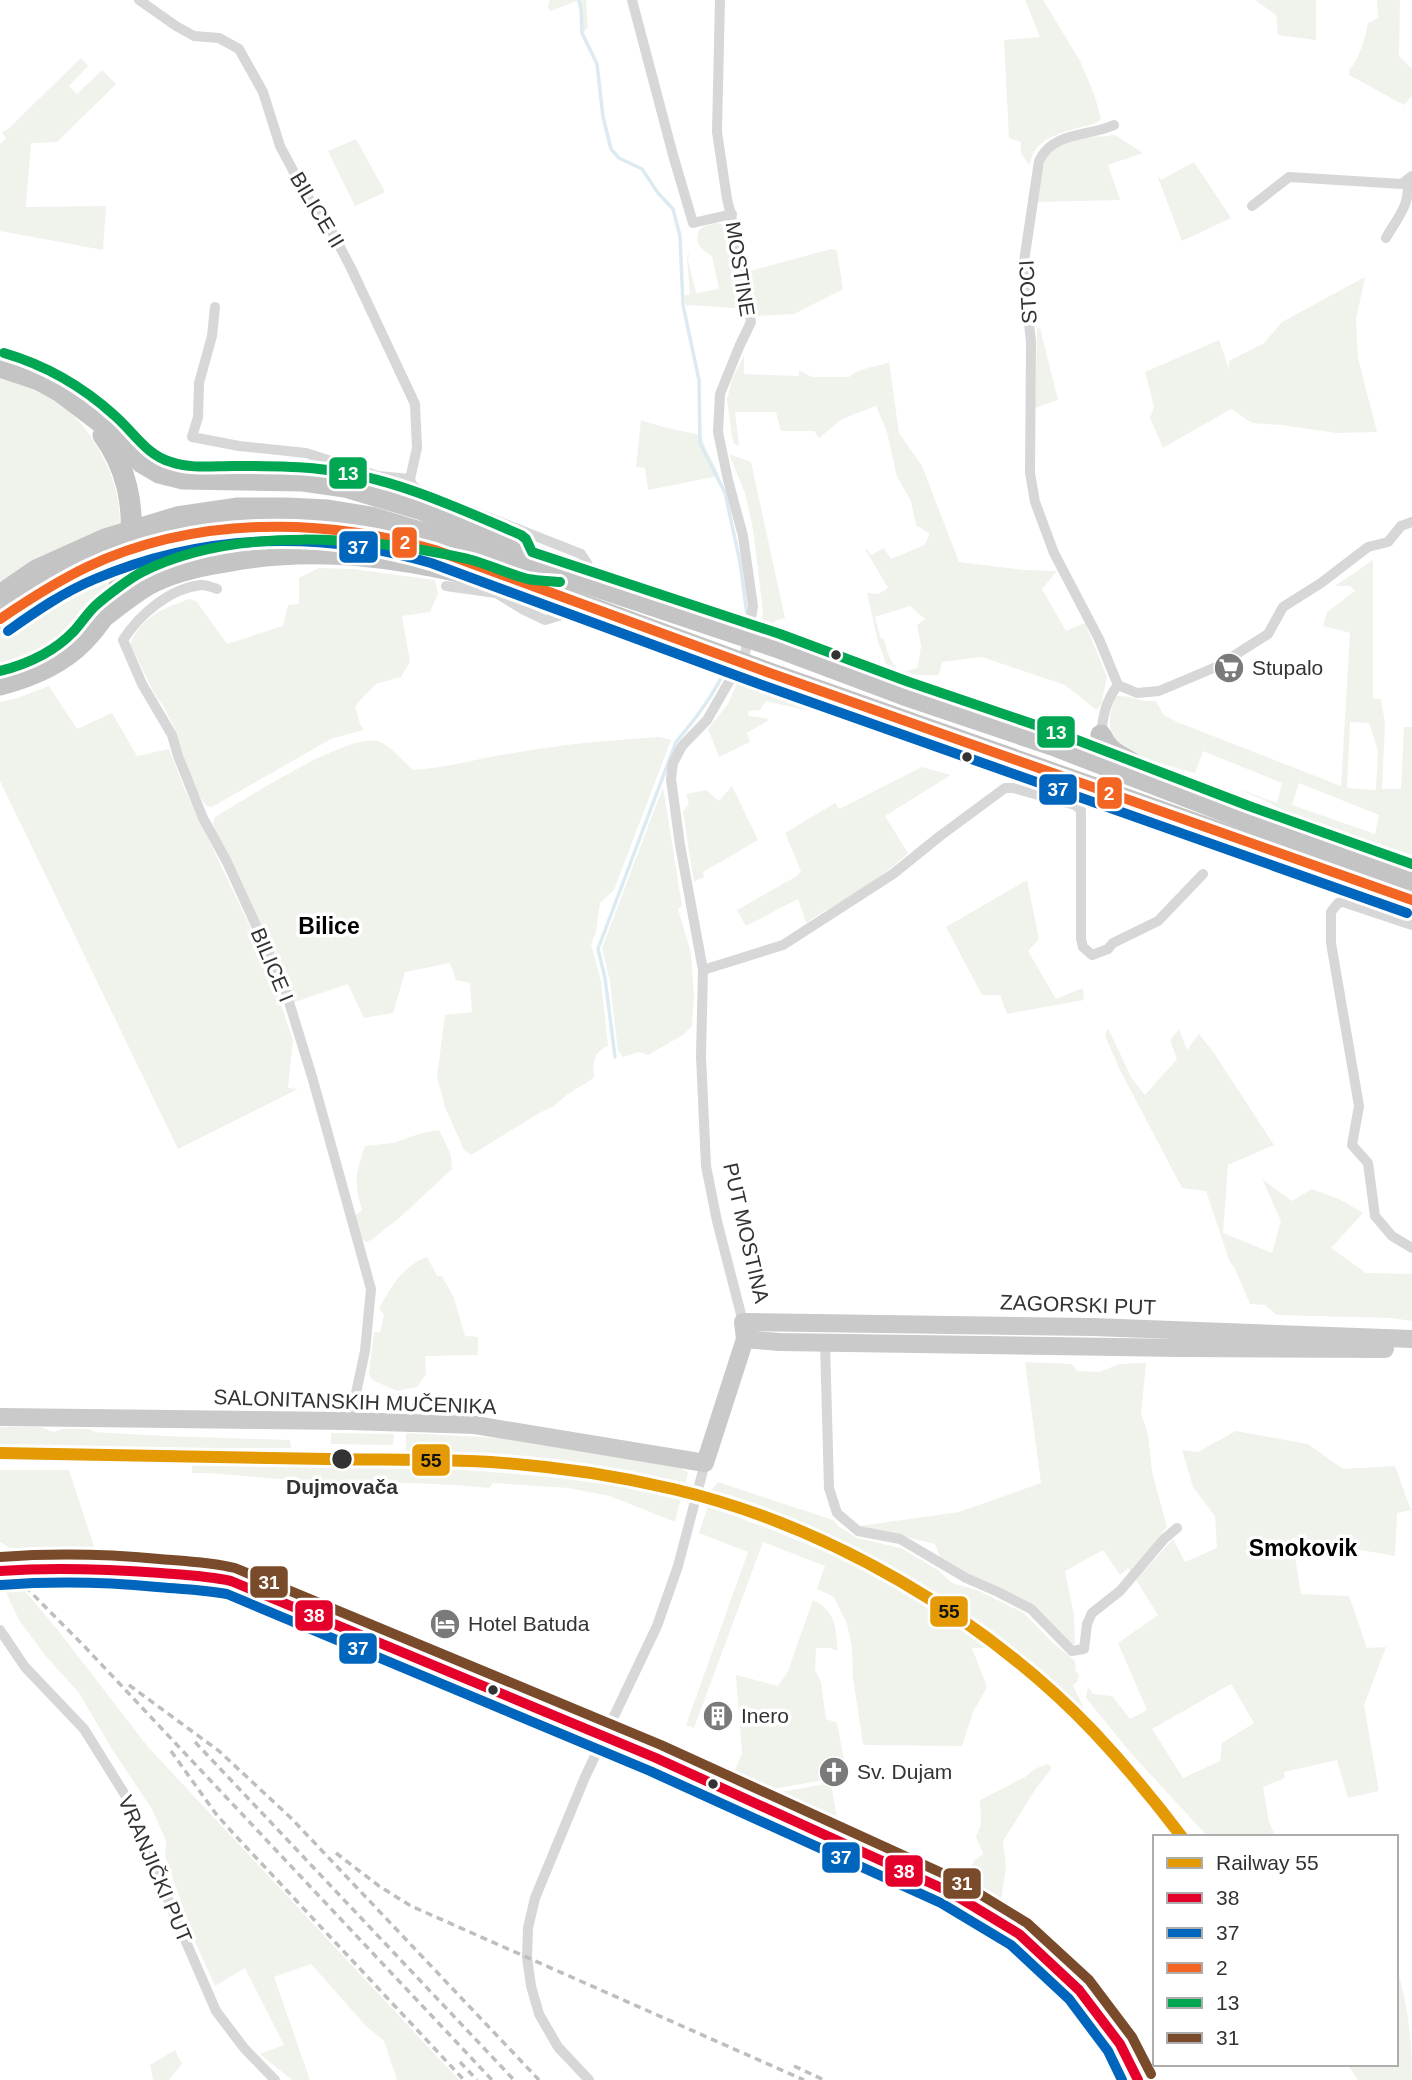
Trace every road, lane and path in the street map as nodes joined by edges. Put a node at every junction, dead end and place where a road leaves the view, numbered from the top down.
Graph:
1 (139, 0) edge
2 (632, 0) edge
3 (720, 0) edge
4 (1114, 125) dead end
5 (1410, 178) edge
6 (1252, 206) dead end
7 (732, 214) junction
8 (1386, 238) dead end
9 (215, 307) dead end
10 (0, 367) edge
11 (77, 405) junction
12 (410, 479) junction
13 (375, 485) junction
14 (1412, 522) edge
15 (177, 527) junction
16 (89, 556) junction
17 (522, 563) junction
18 (36, 570) junction
19 (0, 582) edge
20 (446, 586) dead end
21 (563, 586) junction
22 (217, 589) dead end
23 (0, 595) edge
24 (105, 616) junction
25 (0, 619) edge
26 (745, 654) joint
27 (0, 685) edge
28 (1118, 685) junction
29 (1101, 735) joint
30 (1158, 785) junction
31 (1203, 874) dead end
32 (1412, 879) edge
33 (1412, 900) edge
34 (1412, 925) edge
35 (703, 970) junction
36 (1412, 1248) edge
37 (744, 1330) junction
38 (1412, 1339) edge
39 (825, 1342) junction
40 (1412, 1350) edge
41 (0, 1417) edge
42 (350, 1421) junction
43 (705, 1463) junction
44 (1177, 1528) dead end
45 (0, 1571) edge
46 (0, 1630) edge
47 (604, 1738) junction
48 (275, 2080) edge
49 (589, 2080) edge
50 (1138, 2080) edge

1 - 12 street, BILICE II
2 - 7 street
3 - 7 street, MOSTINE
4 - 28 street, STOCI
5 - 6 street
5 - 8 street
7 - 26 street, MOSTINE
9 - 13 street
10 - 11 highway
11 - 13 highway
11 - 24 highway
12 - 13 street
12 - 20 street
13 - 17 highway
14 - 28 street
15 - 16 highway
15 - 17 highway
15 - 21 highway
16 - 18 highway
16 - 25 highway
17 - 21 highway
18 - 19 highway
18 - 23 highway
21 - 24 highway
21 - 30 highway
21 - 33 highway
22 - 42 street, BILICE I
24 - 27 highway
26 - 35 street, PUT MOSTINA
28 - 29 street
29 - 30 highway
30 - 32 highway
31 - 35 street
34 - 36 street
35 - 37 street, PUT MOSTINA
37 - 38 main road, ZAGORSKI PUT
37 - 39 main road, ZAGORSKI PUT
37 - 43 main road
39 - 40 main road, ZAGORSKI PUT
39 - 44 street
41 - 42 main road, SALONITANSKIH MUČENIKA
42 - 43 main road, SALONITANSKIH MUČENIKA
43 - 47 street
45 - 47 main road
46 - 48 street, VRANJIČKI PUT
47 - 49 street
47 - 50 main road

